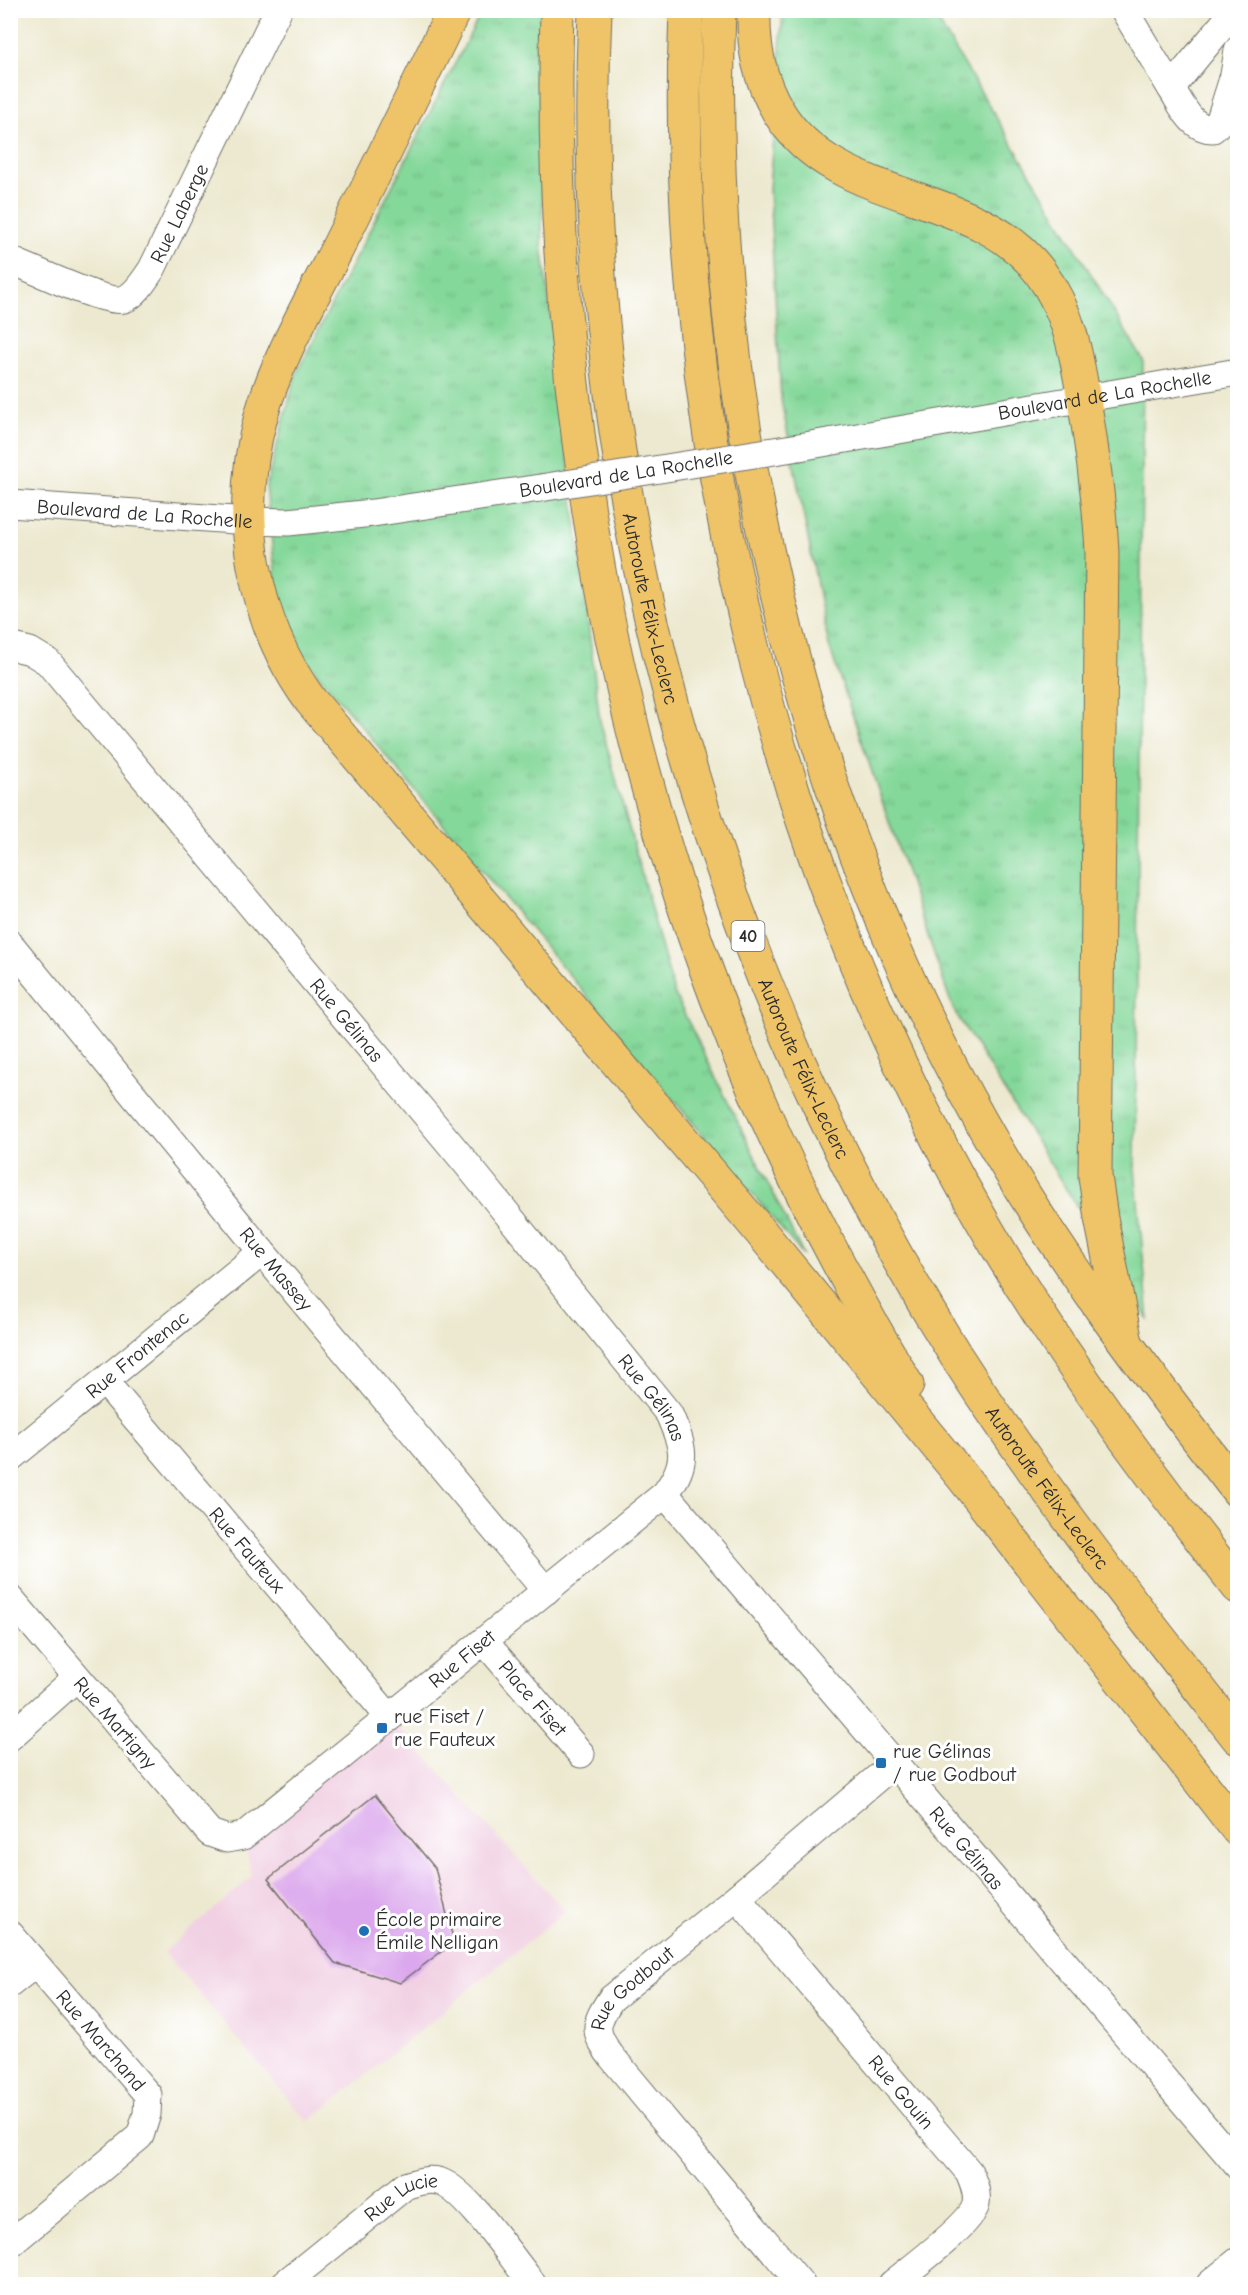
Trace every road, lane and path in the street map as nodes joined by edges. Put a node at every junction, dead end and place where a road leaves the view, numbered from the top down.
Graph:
1 (278, 10) edge
2 (454, 10) edge
3 (557, 10) edge
4 (595, 10) edge
5 (686, 10) edge
6 (719, 10) edge
7 (754, 10) edge
8 (1124, 10) edge
9 (1235, 10) edge
10 (1238, 50) edge
11 (1171, 88) junction
12 (10, 260) edge
13 (1238, 372) edge
14 (1084, 400) junction
15 (10, 504) edge
16 (248, 521) junction
17 (10, 646) edge
18 (10, 944) edge
19 (262, 1252) junction
20 (1127, 1348) junction
21 (105, 1382) junction
22 (10, 1458) edge
23 (964, 1480) junction
24 (1238, 1491) edge
25 (665, 1494) junction
26 (1238, 1587) edge
27 (546, 1591) junction
28 (10, 1598) edge
29 (484, 1641) junction
30 (76, 1678) junction
31 (390, 1718) junction
32 (10, 1737) edge
33 (1238, 1738) edge
34 (581, 1754) dead end
35 (896, 1762) junction
36 (1238, 1830) edge
37 (227, 1839) joint
38 (738, 1898) junction
39 (10, 1934) edge
40 (35, 1964) junction
41 (10, 1983) edge
42 (1238, 2166) edge
43 (10, 2244) edge
44 (1238, 2261) edge
45 (284, 2284) edge
46 (533, 2284) edge
47 (801, 2284) edge
48 (892, 2284) edge
49 (1210, 2284) edge

1 - 12 street, Rue Laberge
2 - 16 highway
3 - 23 highway
4 - 33 highway, Autoroute Félix-Leclerc / 40
5 - 26 highway
6 - 20 highway
7 - 14 highway
8 - 11 street
9 - 11 street
10 - 11 street
13 - 14 street, Boulevard de La Rochelle
14 - 16 street, Boulevard de La Rochelle, bridge
14 - 20 highway
15 - 16 street, Boulevard de La Rochelle
16 - 23 highway
17 - 25 street, Rue Gélinas
18 - 19 street, Rue Massey
19 - 21 street, Rue Frontenac
19 - 27 street, Rue Massey
20 - 24 highway
21 - 22 street, Rue Frontenac
21 - 31 street, Rue Fauteux
23 - 36 highway
25 - 27 street, Rue Fiset
25 - 35 street, Rue Gélinas
27 - 29 street, Rue Fiset
28 - 30 street, Rue Martigny
29 - 31 street, Rue Fiset
29 - 34 street, Place Fiset
30 - 32 street
30 - 37 street, Rue Martigny
31 - 37 street, Rue Fiset
35 - 38 street, Rue Godbout
35 - 42 street, Rue Gélinas
38 - 47 street, Rue Godbout
38 - 48 street, Rue Gouin
39 - 40 street, Rue Marchand
40 - 41 street
40 - 43 street, Rue Marchand
44 - 49 street
45 - 46 street, Rue Lucie

